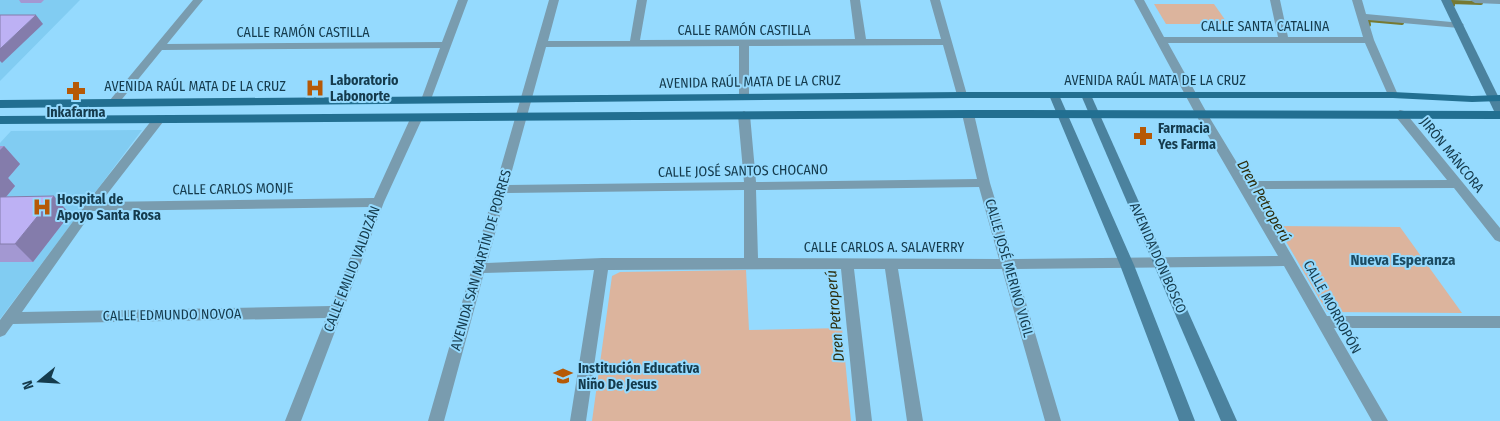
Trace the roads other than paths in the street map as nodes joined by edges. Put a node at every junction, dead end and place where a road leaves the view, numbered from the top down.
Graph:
1 (198, 0) edge
2 (464, 0) edge
3 (554, 0) edge
4 (642, 0) edge
5 (855, 0) edge
6 (935, 0) edge
7 (1139, 0) edge
8 (1275, 0) edge
9 (1357, 0) edge
10 (1446, 0) edge
11 (1475, 0) edge
12 (1500, 1) edge
13 (1363, 17) junction
14 (1459, 25) junction
15 (1161, 40) junction
16 (1284, 40) junction
17 (1369, 40) junction
18 (946, 42) junction
19 (861, 43) junction
20 (542, 44) junction
21 (634, 44) junction
22 (744, 44) junction
23 (446, 45) junction
24 (159, 47) junction
25 (962, 95) junction
26 (1191, 95) junction
27 (1393, 95) junction
28 (1054, 96) junction
29 (1086, 96) junction
30 (744, 97) junction
31 (1497, 98) edge
32 (426, 100) junction
33 (526, 100) junction
34 (114, 102) junction
35 (22, 103) junction
36 (0, 104) edge
37 (1500, 110) edge
38 (968, 114) junction
39 (1062, 114) junction
40 (1400, 114) junction
41 (1500, 114) edge
42 (744, 115) junction
43 (1093, 115) junction
44 (1202, 115) junction
45 (159, 118) junction
46 (521, 118) junction
47 (416, 119) junction
48 (2, 123) edge
49 (984, 182) junction
50 (1456, 184) junction
51 (1244, 185) junction
52 (750, 186) junction
53 (501, 190) junction
54 (378, 202) junction
55 (90, 207) junction
56 (1500, 237) edge
57 (1289, 261) junction
58 (602, 263) junction
59 (1008, 263) junction
60 (751, 264) junction
61 (891, 264) junction
62 (1127, 264) junction
63 (847, 265) junction
64 (1162, 265) junction
65 (479, 268) junction
66 (335, 312) junction
67 (10, 318) junction
68 (1322, 322) junction
69 (1500, 322) edge
70 (0, 331) edge
71 (293, 421) edge
72 (436, 421) edge
73 (578, 421) edge
74 (864, 421) edge
75 (915, 421) edge
76 (1053, 421) edge
77 (1187, 421) edge
78 (1229, 421) edge
79 (1380, 421) edge

1 - 24 street
2 - 23 street
3 - 20 street, AVENIDA SAN MARTÍN DE PORRES
4 - 21 street
5 - 19 street
6 - 18 street
7 - 15 street, CALLE MORROPÓN
8 - 16 street
9 - 13 street
10 - 14 street
11 - 12 street
13 - 14 street
13 - 17 street
14 - 31 street
15 - 16 street, CALLE SANTA CATALINA
15 - 26 street, CALLE MORROPÓN
16 - 17 street, CALLE SANTA CATALINA
17 - 27 street
18 - 19 street, CALLE RAMÓN CASTILLA
18 - 25 street
19 - 22 street, CALLE RAMÓN CASTILLA
20 - 21 street, CALLE RAMÓN CASTILLA
20 - 33 street, AVENIDA SAN MARTÍN DE PORRES
21 - 22 street, CALLE RAMÓN CASTILLA
22 - 30 street
23 - 24 street, CALLE RAMÓN CASTILLA
23 - 32 street
24 - 34 street
25 - 28 main road, AVENIDA RAÚL MATA DE LA CRUZ
25 - 30 main road, AVENIDA RAÚL MATA DE LA CRUZ
26 - 27 main road, AVENIDA RAÚL MATA DE LA CRUZ
26 - 29 main road, AVENIDA RAÚL MATA DE LA CRUZ
26 - 44 street, CALLE MORROPÓN
27 - 31 main road, AVENIDA RAÚL MATA DE LA CRUZ
28 - 29 main road, AVENIDA RAÚL MATA DE LA CRUZ
28 - 39 street
29 - 43 street, AVENIDA DON BOSCO
30 - 33 main road, AVENIDA RAÚL MATA DE LA CRUZ
31 - 37 street
32 - 33 main road, AVENIDA RAÚL MATA DE LA CRUZ
32 - 34 main road, AVENIDA RAÚL MATA DE LA CRUZ
33 - 46 street, AVENIDA SAN MARTÍN DE PORRES
34 - 35 main road, AVENIDA RAÚL MATA DE LA CRUZ
35 - 36 main road, AVENIDA RAÚL MATA DE LA CRUZ
35 - 48 main road
38 - 39 main road
38 - 42 main road
38 - 49 street, CALLE JOSÉ MERINO VIGIL
39 - 43 main road
39 - 62 street
40 - 41 main road
40 - 44 main road
40 - 50 street, JIRÓN MÁNCORA
42 - 46 main road
42 - 52 street
43 - 44 main road
43 - 64 street, AVENIDA DON BOSCO
44 - 51 street, CALLE MORROPÓN
45 - 47 main road
45 - 48 main road
45 - 55 street
46 - 47 main road
46 - 53 street, AVENIDA SAN MARTÍN DE PORRES
47 - 54 street, CALLE EMILIO VALDIZÁN
49 - 52 street, CALLE JOSÉ SANTOS CHOCANO
49 - 59 street, CALLE JOSÉ MERINO VIGIL
50 - 51 street
50 - 56 street, JIRÓN MÁNCORA
51 - 57 street, CALLE MORROPÓN
52 - 53 street, CALLE JOSÉ SANTOS CHOCANO
52 - 60 street
53 - 65 street, AVENIDA SAN MARTÍN DE PORRES
54 - 55 street, CALLE CARLOS MONJE
54 - 66 street, CALLE EMILIO VALDIZÁN
55 - 67 street
57 - 64 street, CALLE CARLOS A. SALAVERRY
57 - 68 street, CALLE MORROPÓN
58 - 60 street, CALLE CARLOS A. SALAVERRY
58 - 65 street, CALLE CARLOS A. SALAVERRY
58 - 73 street
59 - 61 street, CALLE CARLOS A. SALAVERRY
59 - 62 street, CALLE CARLOS A. SALAVERRY
59 - 76 street, CALLE JOSÉ MERINO VIGIL
60 - 63 street, CALLE CARLOS A. SALAVERRY
61 - 63 street, CALLE CARLOS A. SALAVERRY
61 - 75 street
62 - 64 street, CALLE CARLOS A. SALAVERRY
62 - 77 street
63 - 74 street
64 - 78 street, AVENIDA DON BOSCO
65 - 72 street, AVENIDA SAN MARTÍN DE PORRES
66 - 67 street, CALLE EDMUNDO NOVOA
66 - 71 street, CALLE EMILIO VALDIZÁN
67 - 70 street
68 - 69 street
68 - 79 street, CALLE MORROPÓN

